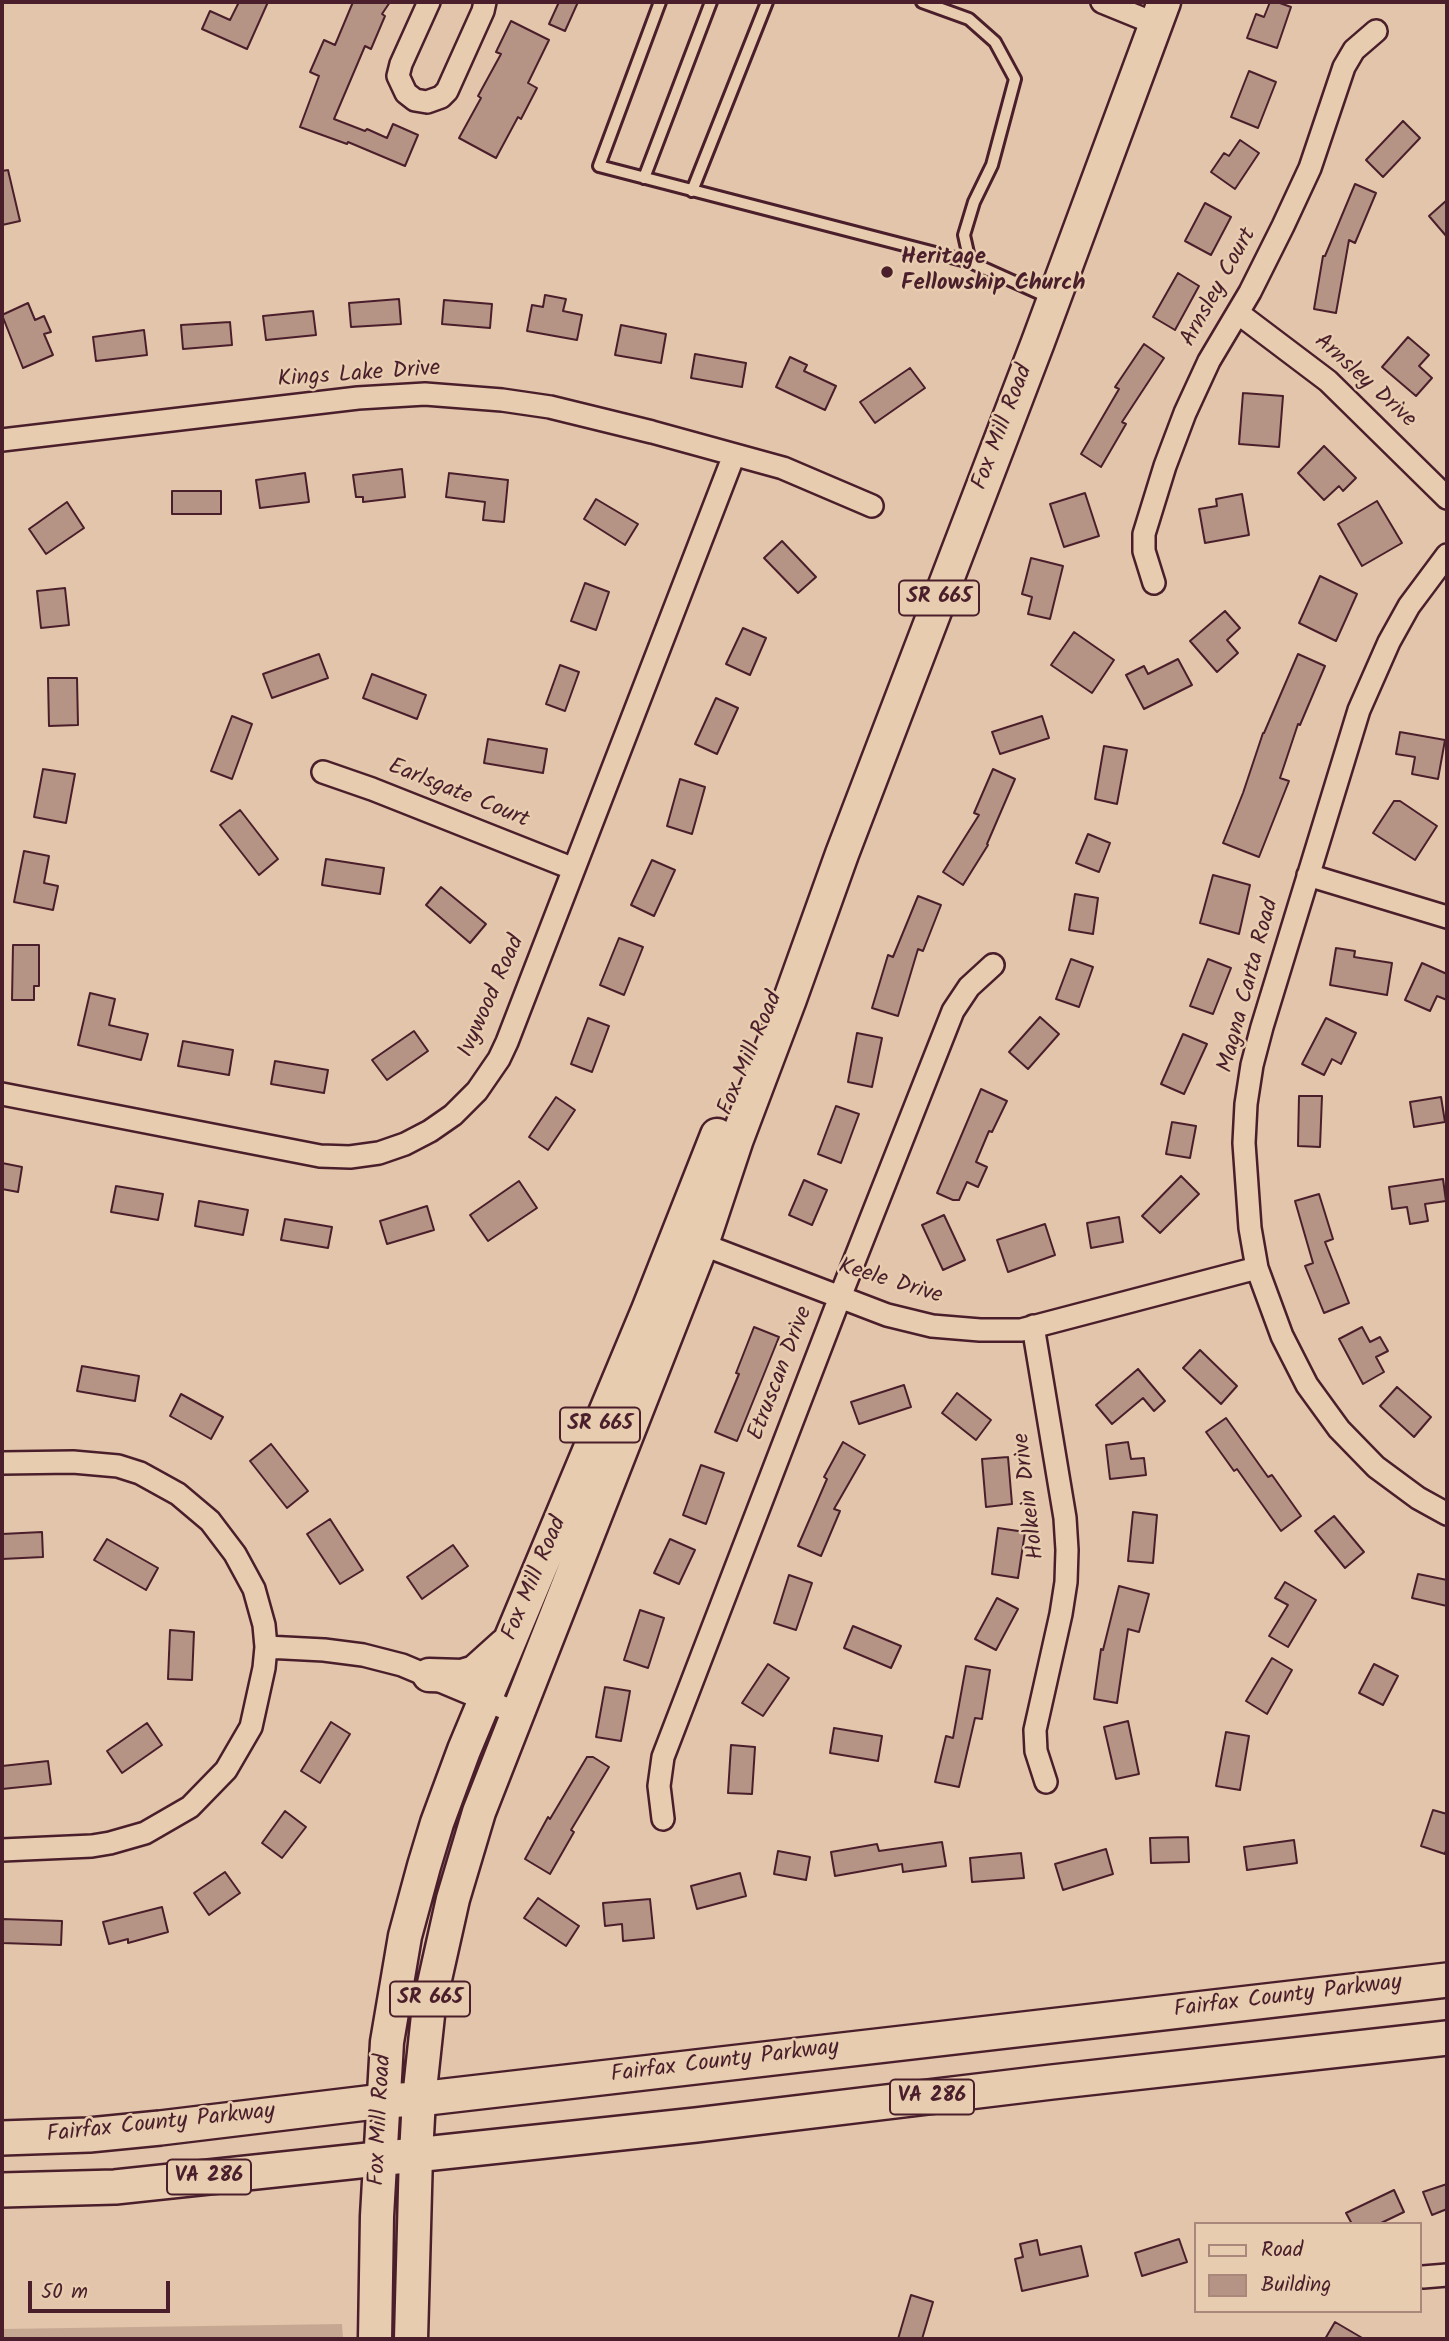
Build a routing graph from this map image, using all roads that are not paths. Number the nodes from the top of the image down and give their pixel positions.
1 (429, 2) edge
2 (485, 2) edge
3 (660, 2) edge
4 (711, 2) edge
5 (766, 2) edge
6 (922, 2) edge
7 (1102, 2) edge
8 (1161, 8) edge
9 (1376, 31) dead end
10 (644, 178) junction
11 (692, 191) junction
12 (970, 262) junction
13 (1052, 299) junction
14 (1238, 313) junction
15 (2, 440) edge
16 (734, 455) junction
17 (1447, 498) edge
18 (872, 506) dead end
19 (1447, 555) edge
20 (1154, 583) dead end
21 (323, 772) dead end
22 (574, 869) junction
23 (1308, 875) junction
24 (1447, 917) edge
25 (993, 965) dead end
26 (2, 1094) edge
27 (690, 1239) junction
28 (1257, 1268) junction
29 (840, 1297) junction
30 (1033, 1326) junction
31 (2, 1463) edge
32 (1447, 1514) edge
33 (511, 1639) junction
34 (266, 1647) junction
35 (429, 1675) junction
36 (485, 1700) junction
37 (519, 1714) junction
38 (1046, 1782) dead end
39 (663, 1819) dead end
40 (2, 1850) edge
41 (1447, 1980) edge
42 (1447, 2038) edge
43 (419, 2099) junction
44 (383, 2101) junction
45 (2, 2138) edge
46 (416, 2154) junction
47 (379, 2158) junction
48 (2, 2190) edge
49 (1447, 2275) edge
50 (1423, 2277) dead end
51 (375, 2339) edge
52 (411, 2339) edge

1 - 2 street
3 - 10 lane
4 - 10 lane
5 - 11 lane
6 - 12 lane
7 - 8 street
8 - 13 main road, Fox Mill Road / SR 665
9 - 14 street, Arnsley Court
10 - 11 lane
11 - 12 lane
12 - 13 lane
13 - 27 main road, Fox Mill Road / SR 665
14 - 17 street, Arnsley Drive
14 - 20 street, Arnsley Court
15 - 16 street, Kings Lake Drive
16 - 18 street, Kings Lake Drive
16 - 22 street, Ivywood Road
19 - 23 street, Magna Carta Road
21 - 22 street, Earlsgate Court
22 - 26 street, Ivywood Road
23 - 24 street
23 - 28 street, Magna Carta Road
25 - 29 street, Etruscan Drive
27 - 29 street, Keele Drive
27 - 33 main road, Fox Mill Road / SR 665
27 - 37 main road, Fox Mill Road / SR 665
28 - 30 street, Keele Drive
28 - 32 street, Magna Carta Road
29 - 30 street, Keele Drive
29 - 39 street, Etruscan Drive
30 - 38 street, Holkein Drive
31 - 34 street
33 - 35 main road
33 - 36 main road, Fox Mill Road / SR 665
34 - 35 street
34 - 40 street
35 - 36 street
36 - 37 street
36 - 44 main road, Fox Mill Road / SR 665
37 - 43 main road, Fox Mill Road / SR 665
41 - 43 highway, Fairfax County Parkway / VA 286
42 - 46 highway, VA 286
43 - 44 highway, Fairfax County Parkway / VA 286
43 - 46 main road, Fox Mill Road / SR 665
44 - 45 highway, Fairfax County Parkway / VA 286
44 - 47 main road, Fox Mill Road / SR 665
46 - 47 highway, VA 286
46 - 52 main road, Fox Mill Road / SR 665
47 - 48 highway, VA 286
47 - 51 main road, Fox Mill Road / SR 665
49 - 50 street

